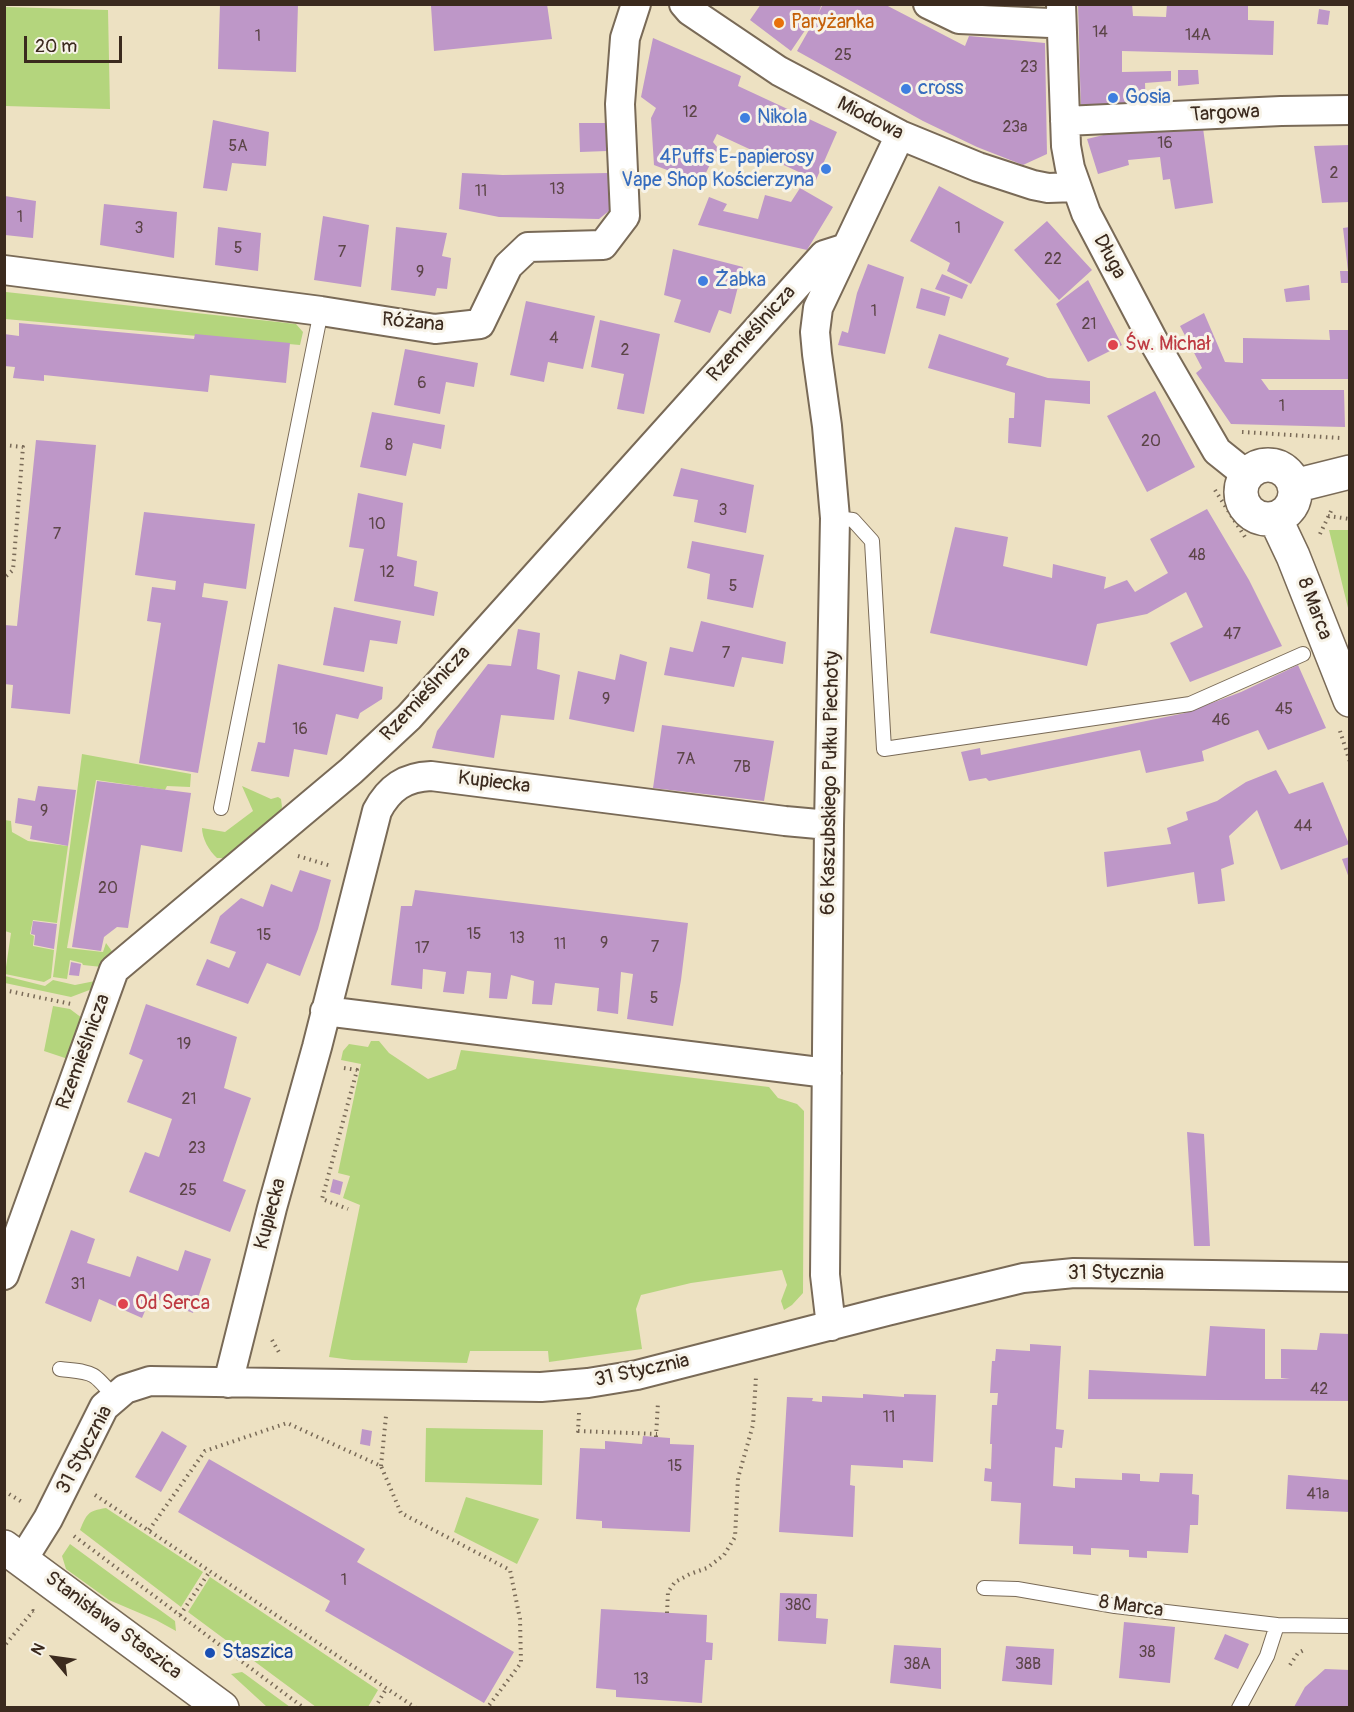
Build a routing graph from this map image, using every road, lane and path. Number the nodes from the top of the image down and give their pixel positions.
1 (636, 4) edge
2 (684, 4) edge
3 (928, 4) edge
4 (1056, 14) edge
5 (1350, 110) edge
6 (1065, 121) junction
7 (900, 135) junction
8 (1076, 187) junction
9 (846, 248) junction
10 (4, 270) edge
11 (321, 311) junction
12 (1240, 432) dead end
13 (1350, 438) edge
14 (4, 445) edge
15 (1350, 472) edge
16 (1247, 475) junction
17 (1294, 486) junction
18 (1213, 488) dead end
19 (1328, 516) dead end
20 (835, 518) junction
21 (1275, 518) junction
22 (1350, 519) edge
23 (1251, 547) dead end
24 (4, 578) edge
25 (1303, 654) dead end
26 (1343, 711) edge
27 (1350, 762) edge
28 (221, 808) dead end
29 (829, 825) junction
30 (262, 845) junction
31 (336, 867) dead end
32 (4, 990) edge
33 (99, 1010) junction
34 (325, 1011) junction
35 (336, 1067) dead end
36 (827, 1073) junction
37 (348, 1209) dead end
38 (4, 1275) edge
39 (1350, 1277) edge
40 (831, 1326) junction
41 (267, 1332) dead end
42 (285, 1362) dead end
43 (60, 1368) dead end
44 (756, 1374) dead end
45 (228, 1383) junction
46 (114, 1397) junction
47 (658, 1400) dead end
48 (387, 1414) dead end
49 (578, 1431) dead end
50 (381, 1466) junction
51 (4, 1491) edge
52 (94, 1495) dead end
53 (48, 1519) junction
54 (149, 1530) junction
55 (14, 1553) edge
56 (210, 1571) junction
57 (984, 1588) dead end
58 (667, 1613) dead end
59 (180, 1615) junction
60 (42, 1618) dead end
61 (1277, 1625) junction
62 (1350, 1626) edge
63 (6, 1644) dead end
64 (1308, 1648) dead end
65 (1286, 1671) dead end
66 (386, 1689) junction
67 (222, 1707) edge
68 (304, 1707) edge
69 (375, 1707) edge
70 (416, 1707) edge
71 (487, 1707) edge
72 (1239, 1707) edge

1 - 11 street, Różana
2 - 7 street, Miodowa
3 - 4 street
4 - 6 street, Długa
5 - 6 street, Targowa
6 - 8 street, Długa
7 - 8 street, Miodowa
7 - 9 street
8 - 16 street, Długa
9 - 20 street, 66 Kaszubskiego Pułku Piechoty
9 - 30 street, Rzemieślnicza
10 - 11 street, Różana
11 - 28 lane
12 - 13 path
14 - 24 path
15 - 17 street
16 - 17 street
16 - 21 street
17 - 21 street
18 - 23 path
19 - 22 path
20 - 25 lane
20 - 29 street, 66 Kaszubskiego Pułku Piechoty
21 - 26 street, 8 Marca
26 - 27 path
29 - 34 street, Kupiecka
29 - 36 street, 66 Kaszubskiego Pułku Piechoty
30 - 31 path
30 - 33 street, Rzemieślnicza
32 - 33 path
33 - 38 street, Rzemieślnicza
34 - 36 street
34 - 45 street, Kupiecka
35 - 37 path
36 - 40 street, 66 Kaszubskiego Pułku Piechoty
39 - 40 street, 31 Stycznia
40 - 45 street, 31 Stycznia
41 - 42 path
43 - 46 lane
44 - 58 path
45 - 46 street, 31 Stycznia
46 - 53 street, 31 Stycznia
47 - 49 path
48 - 50 path
50 - 54 path
50 - 71 path
51 - 53 path
52 - 54 path
53 - 55 street, 31 Stycznia
53 - 59 path
54 - 56 path
55 - 67 street, Stanisława Staszica
56 - 59 path
56 - 66 path
57 - 61 lane, 8 Marca
59 - 68 path
60 - 63 path
61 - 62 lane, 8 Marca
61 - 72 lane
64 - 65 path
66 - 69 path
66 - 70 path

